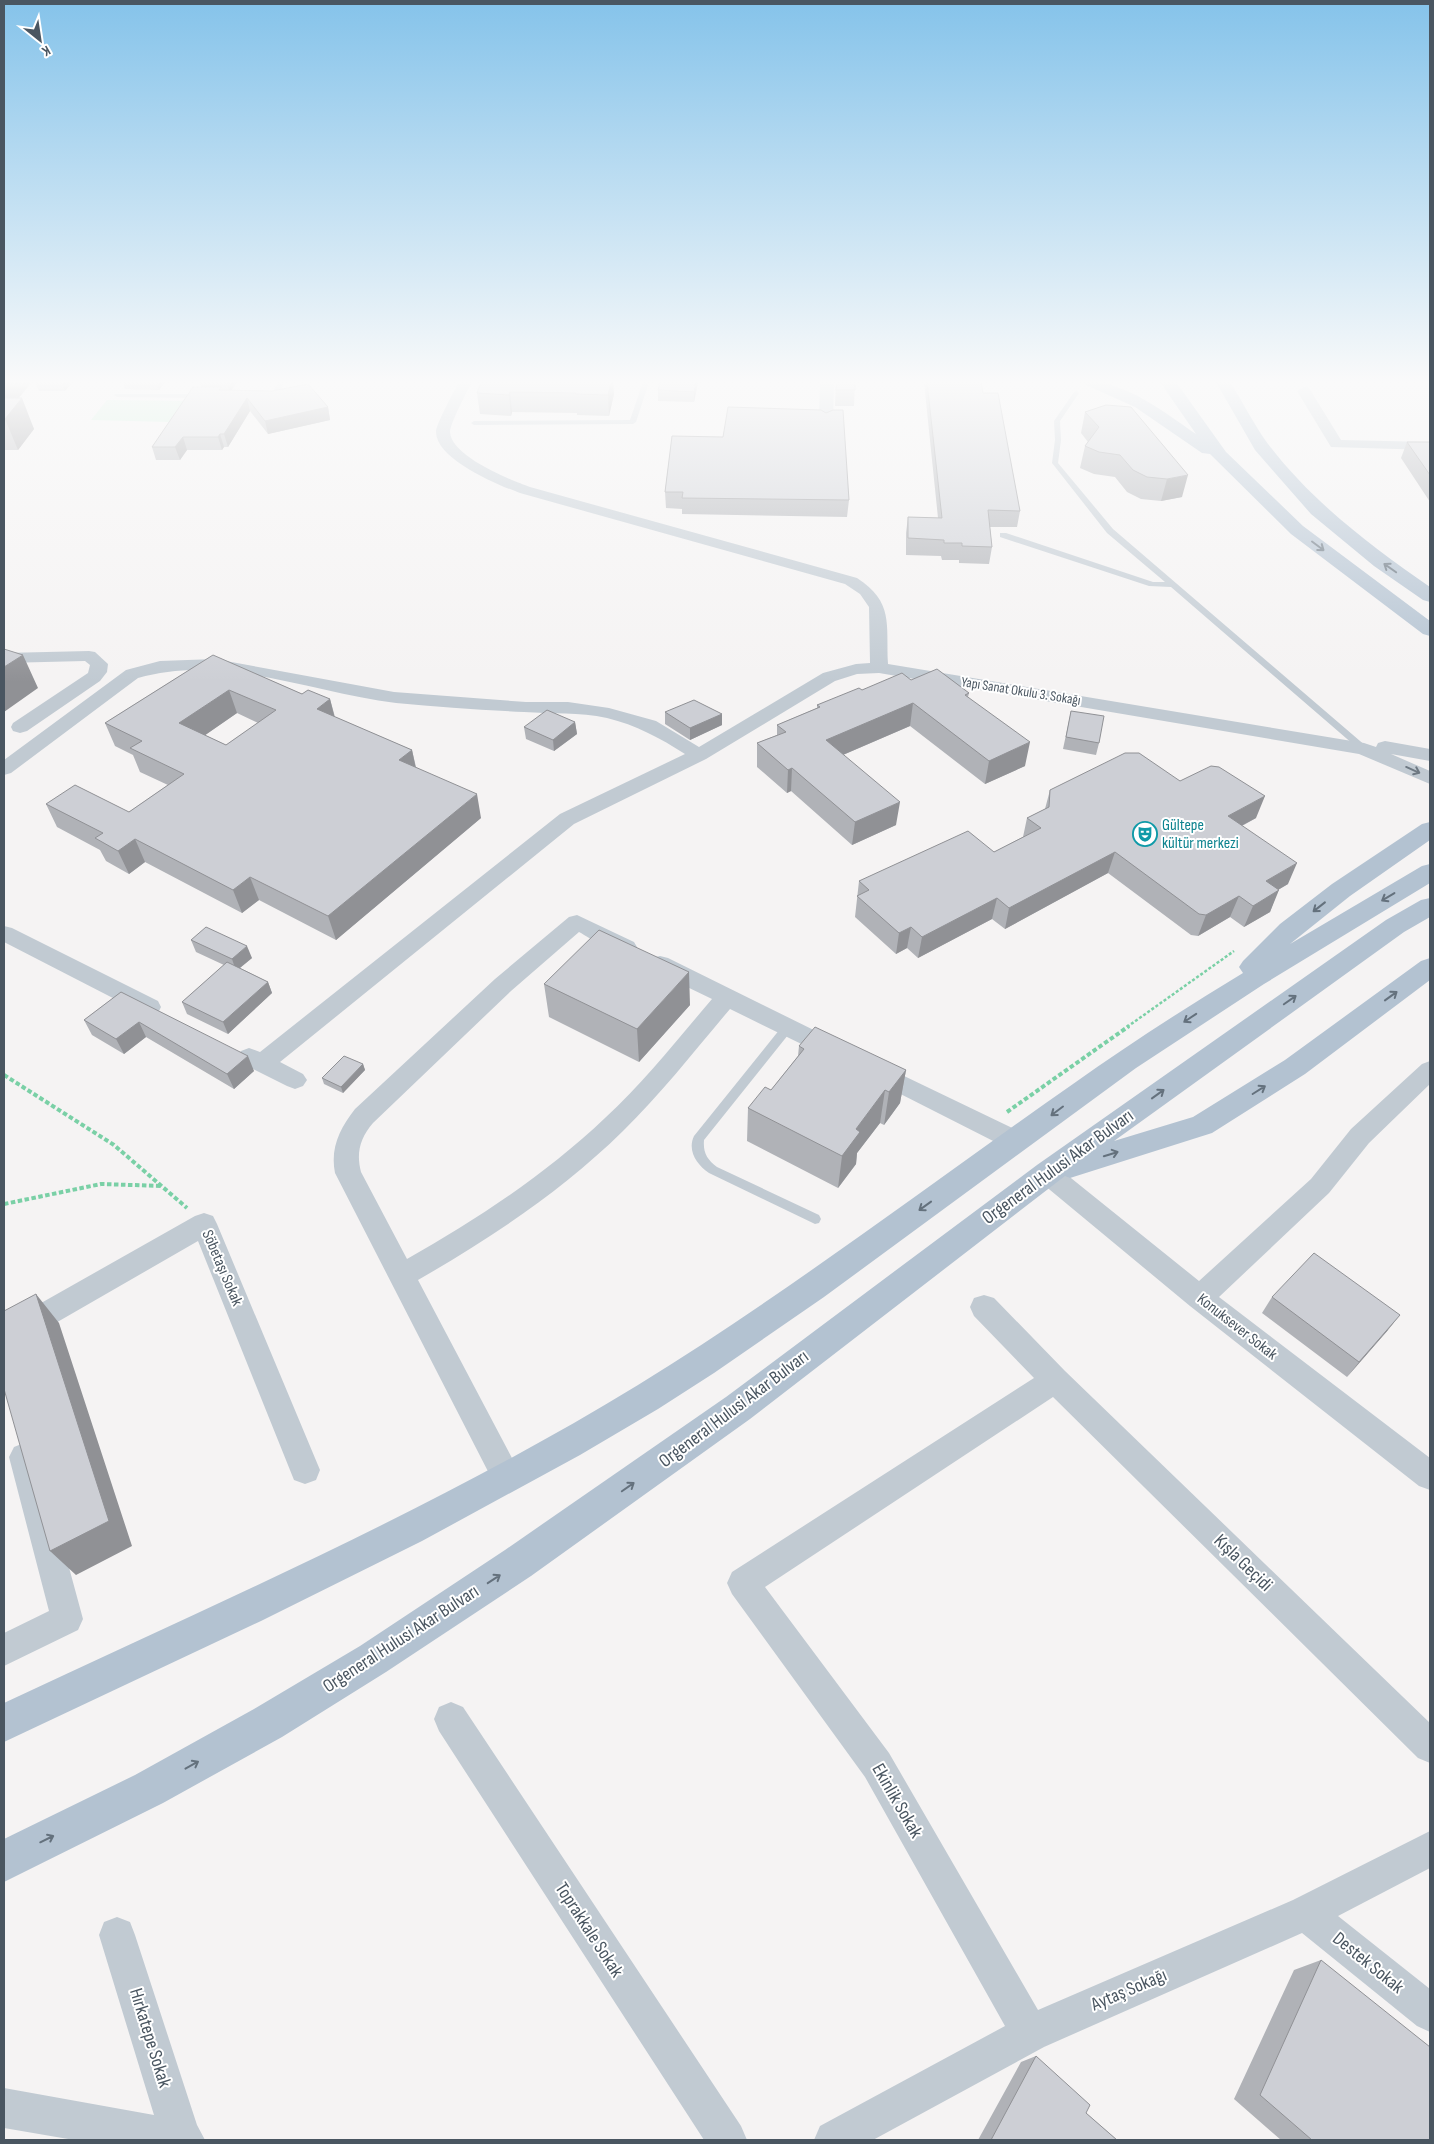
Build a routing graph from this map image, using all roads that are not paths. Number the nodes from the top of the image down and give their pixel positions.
1 (504, 482) edge
2 (1070, 482) edge
3 (1247, 482) edge
4 (1293, 482) edge
5 (1312, 482) edge
6 (1322, 492) dead end
7 (1344, 510) dead end
8 (1365, 528) dead end
9 (1003, 535) dead end
10 (1173, 585) junction
11 (1430, 596) edge
12 (1430, 630) edge
13 (4, 658) edge
14 (879, 668) junction
15 (20, 727) dead end
16 (1364, 749) junction
17 (1430, 755) edge
18 (699, 756) junction
19 (4, 769) edge
20 (1430, 778) edge
21 (1430, 829) edge
22 (1430, 872) edge
23 (1430, 906) edge
24 (4, 933) edge
25 (1430, 967) edge
26 (727, 997) junction
27 (1222, 997) junction
28 (173, 1018) edge
29 (788, 1027) junction
30 (226, 1045) edge
31 (262, 1063) junction
32 (1430, 1070) edge
33 (294, 1080) dead end
34 (1016, 1141) junction
35 (1047, 1174) junction
36 (816, 1219) dead end
37 (402, 1275) junction
38 (1200, 1298) junction
39 (984, 1307) dead end
40 (4, 1338) edge
41 (1055, 1380) junction
42 (16, 1430) edge
43 (304, 1470) dead end
44 (1430, 1476) edge
45 (506, 1477) junction
46 (4, 1650) edge
47 (451, 1719) dead end
48 (4, 1722) edge
49 (1430, 1746) edge
50 (1430, 1850) edge
51 (4, 1861) edge
52 (1306, 1913) junction
53 (117, 1935) dead end
54 (1430, 2013) edge
55 (1030, 2033) junction
56 (4, 2108) edge
57 (183, 2140) edge
58 (727, 2140) edge
59 (834, 2140) edge

1 - 14 street
2 - 10 lane
3 -> 12 main road
11 -> 4 main road
5 - 6 main road
7 - 8 main road
9 - 10 lane
10 - 16 lane
13 - 15 street
14 - 16 street, Yapı Sanat Okulu 3. Sokağı
14 - 18 street, Yapı Sanat Okulu 3. Sokağı
16 - 17 street, Yapı Sanat Okulu 3. Sokağı
16 -> 20 street, Yapı Sanat Okulu 3. Sokağı
18 - 19 street
18 - 31 street, Yapı Sanat Okulu 3. Sokağı
21 -> 27 main road
22 -> 27 main road
35 -> 23 main road, Orgeneral Hulusi Akar Bulvarı
24 - 28 street
35 -> 25 main road
26 - 29 street
26 - 37 street
26 - 37 street
27 -> 34 main road
29 - 34 street
29 - 36 lane
30 - 31 street
31 - 33 street
32 - 38 street
34 -> 45 main road
35 - 38 street, Konuksever Sokak
51 -> 35 main road, Orgeneral Hulusi Akar Bulvarı
37 - 45 street
38 - 44 street, Konuksever Sokak
39 - 41 street, Kışla Geçidi
40 - 43 street, Söbetaşı Sokak
41 - 49 street, Kışla Geçidi
41 - 55 street, Ekinlik Sokak
42 - 46 street
45 - 48 main road
47 - 58 street, Toprakkale Sokak
50 - 52 street, Aytaş Sokağı
52 - 54 street, Destek Sokak
52 - 55 street, Aytaş Sokağı
53 - 57 street, Hırkatepe Sokak
55 - 59 street, Aytaş Sokağı
56 - 57 street

